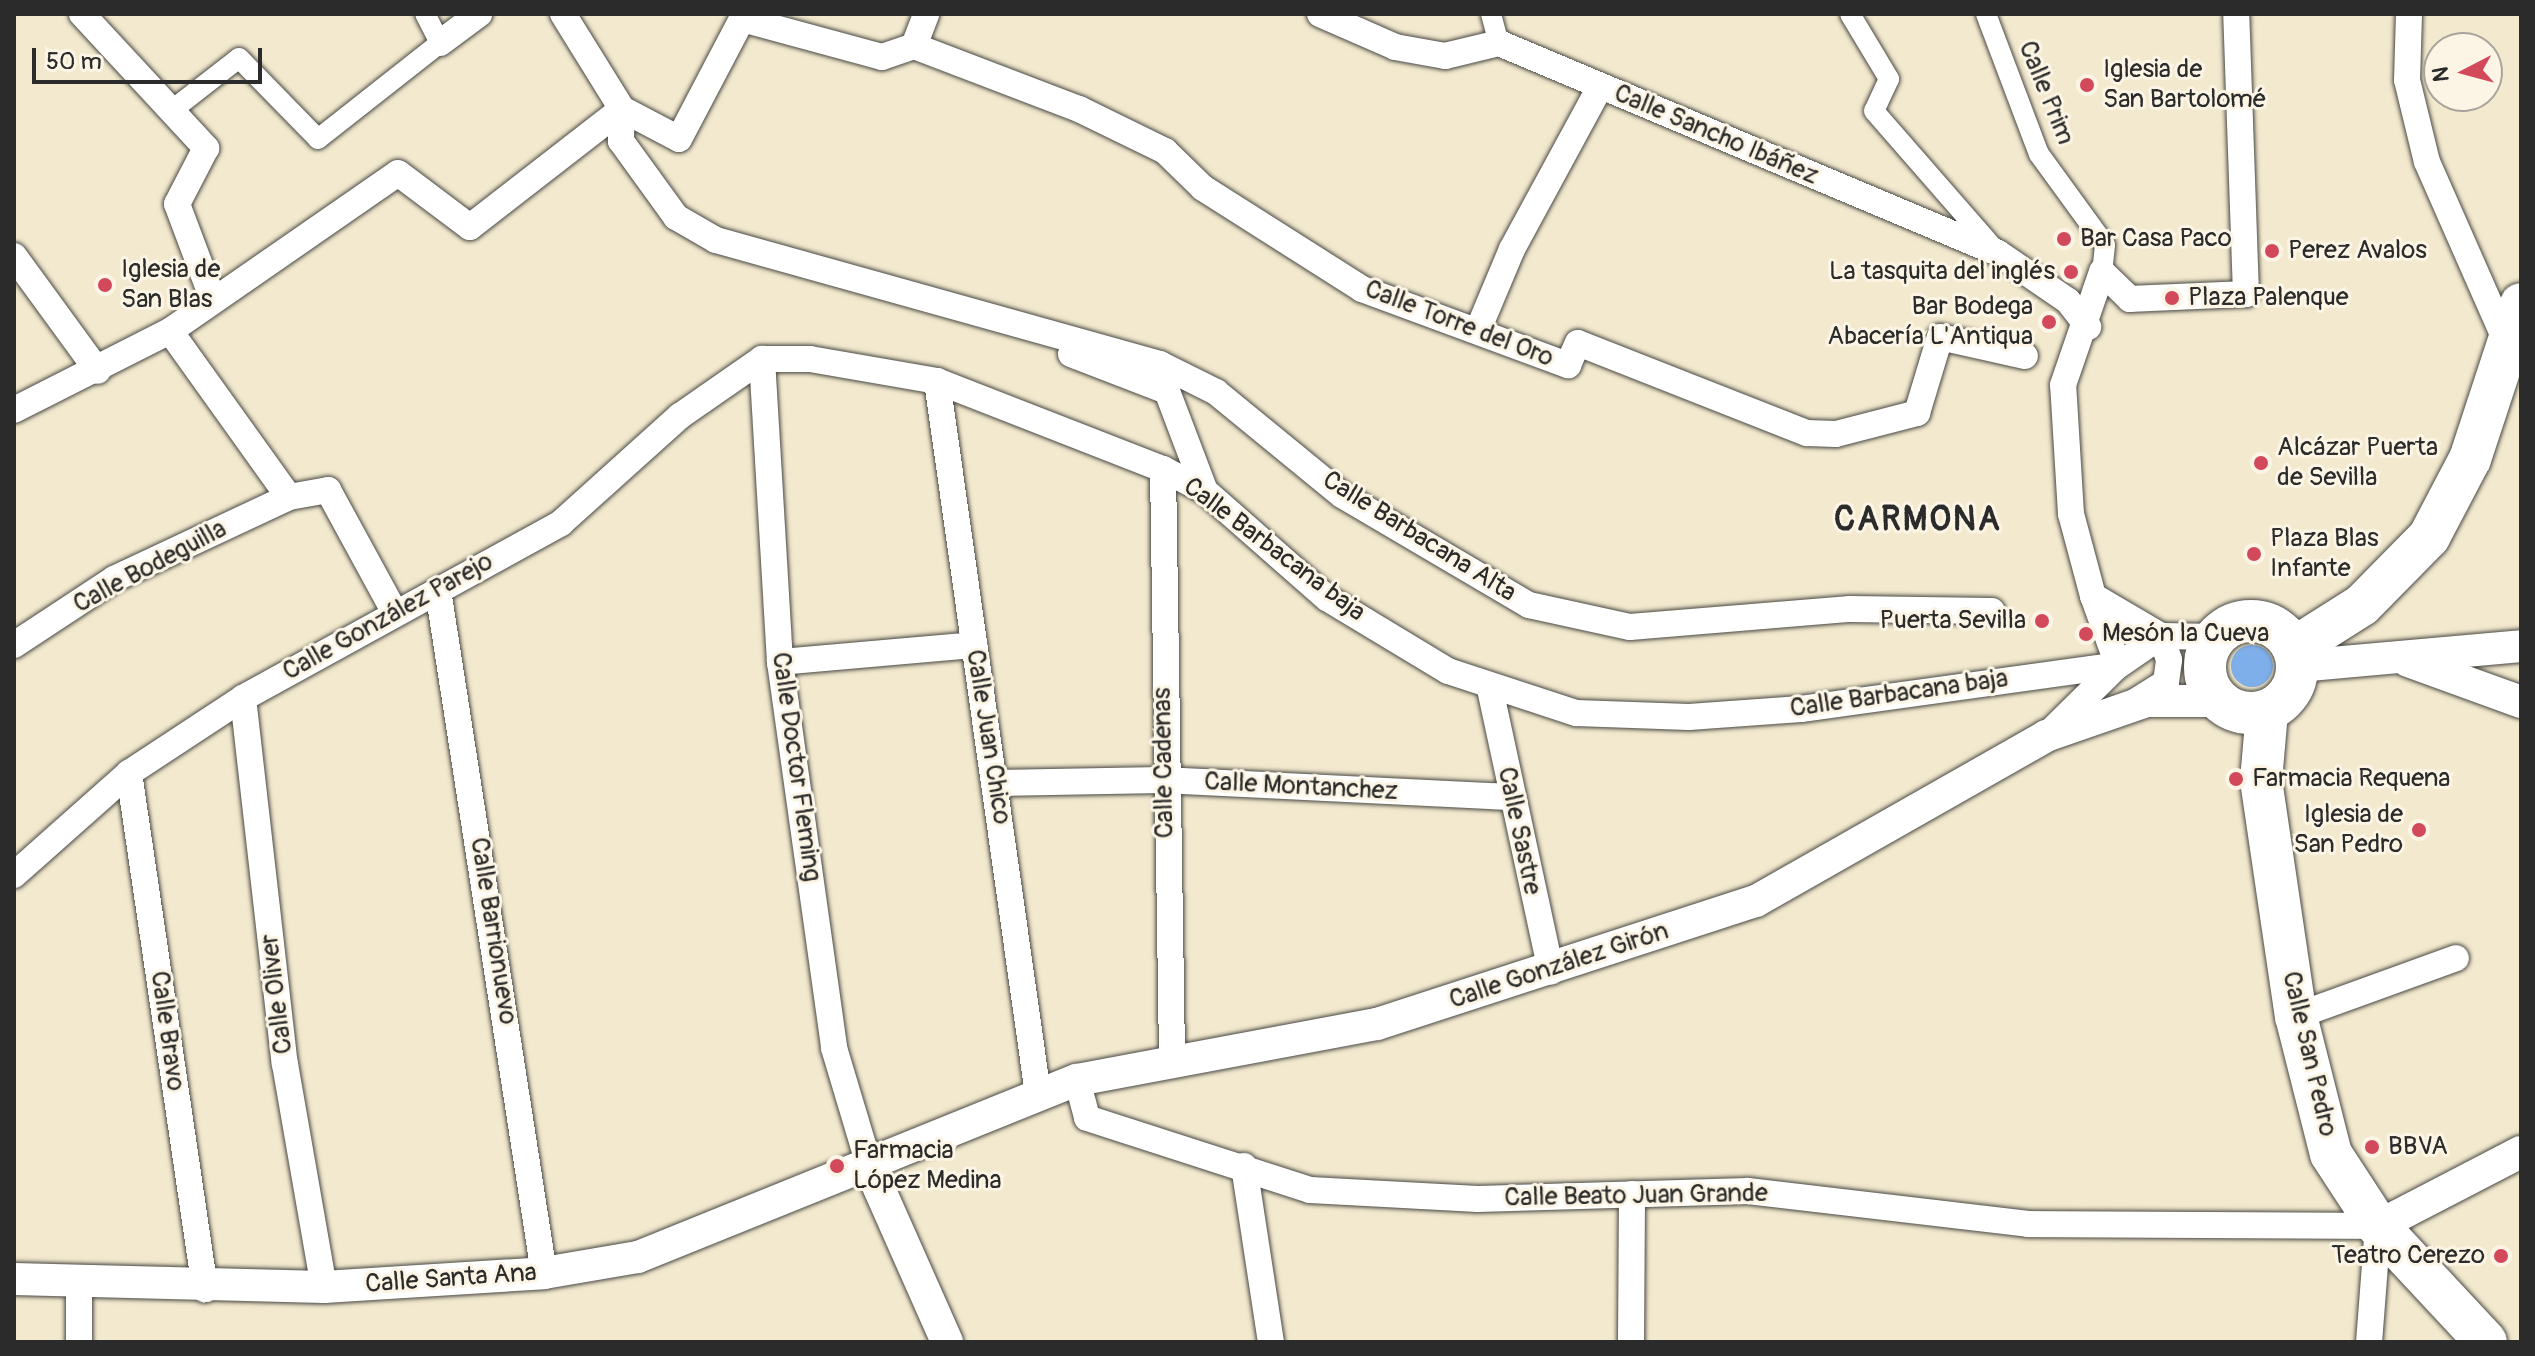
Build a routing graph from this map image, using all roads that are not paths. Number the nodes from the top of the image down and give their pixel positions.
1 (82, 14) edge
2 (425, 14) edge
3 (479, 14) edge
4 (563, 14) edge
5 (926, 14) edge
6 (1320, 14) edge
7 (1491, 14) edge
8 (1850, 14) edge
9 (1986, 14) edge
10 (2236, 14) edge
11 (2409, 14) edge
12 (440, 43) junction
13 (1499, 43) junction
14 (914, 46) junction
15 (1600, 87) junction
16 (622, 109) junction
17 (171, 111) junction
18 (1998, 253) junction
19 (14, 256) edge
20 (2102, 272) junction
21 (888, 288) junction
22 (213, 300) junction
23 (2514, 322) edge
24 (2088, 327) junction
25 (1478, 330) junction
26 (170, 331) junction
27 (2025, 356) dead end
28 (762, 359) junction
29 (98, 371) junction
30 (937, 381) junction
31 (14, 410) edge
32 (1163, 469) junction
33 (1205, 491) junction
34 (289, 497) junction
35 (438, 590) junction
36 (2093, 596) junction
37 (1992, 611) dead end
38 (395, 613) junction
39 (2161, 636) junction
40 (2216, 637) junction
41 (14, 645) edge
42 (974, 645) junction
43 (2521, 646) edge
44 (2296, 657) junction
45 (2402, 659) junction
46 (780, 662) junction
47 (2118, 665) junction
48 (1490, 689) junction
49 (243, 698) junction
50 (2219, 701) junction
51 (2521, 702) edge
52 (2117, 712) junction
53 (2267, 712) junction
54 (2046, 736) junction
55 (129, 773) junction
56 (1162, 780) junction
57 (996, 783) junction
58 (1510, 797) junction
59 (14, 875) edge
60 (2456, 958) dead end
61 (1551, 972) junction
62 (2296, 1016) junction
63 (1172, 1058) junction
64 (1077, 1080) junction
65 (1038, 1094) junction
66 (2521, 1152) edge
67 (1244, 1166) junction
68 (870, 1168) junction
69 (1632, 1194) junction
70 (2378, 1226) junction
71 (544, 1273) junction
72 (14, 1279) edge
73 (79, 1282) junction
74 (324, 1287) junction
75 (205, 1289) junction
76 (79, 1342) edge
77 (947, 1342) edge
78 (1271, 1342) edge
79 (1631, 1342) edge
80 (2369, 1342) edge
81 (2486, 1342) edge

1 - 17 street
2 - 12 street
3 - 12 street
4 - 16 street, Calle Barbacana Alta
5 - 14 street
6 - 13 street
7 - 13 street
8 - 18 street
9 - 20 street, Calle Prim
10 - 20 street
11 - 23 street
12 - 17 street
13 - 15 street, Calle Sancho Ibáñez
14 - 16 street
14 - 25 street, Calle Torre del Oro
15 - 18 street, Calle Sancho Ibáñez
15 - 25 street
16 - 21 street, Calle Barbacana Alta
16 - 22 street
17 - 22 street
18 - 24 street, Calle Sancho Ibáñez
19 - 29 street
20 - 24 street
21 - 33 street, Calle Barbacana Alta
21 - 37 street, Calle Barbacana Alta
22 - 26 street
23 - 44 main road
24 - 36 street
25 - 27 street, Calle Torre del Oro
26 - 29 street
26 - 34 street
28 - 30 street, Calle Barbacana baja
28 - 35 street, Calle González Parejo
28 - 46 street, Calle Doctor Fleming
29 - 31 street
30 - 32 street, Calle Barbacana baja
30 - 42 street, Calle Juan Chico
32 - 33 street, Calle Barbacana baja
32 - 56 street, Calle Cadenas
33 - 48 street, Calle Barbacana baja
34 - 38 street, Calle Bodeguilla
34 - 41 street, Calle Bodeguilla
35 - 38 street, Calle González Parejo
35 - 71 street, Calle Barrionuevo
36 - 39 street
36 - 47 street
38 - 49 street, Calle González Parejo
39 - 40 street
39 - 47 street
39 - 52 street
40 - 44 main road
40 - 50 main road
42 - 46 street
42 - 57 street, Calle Juan Chico
43 - 45 street
44 - 45 street
44 - 53 main road
45 - 51 street
46 - 68 street, Calle Doctor Fleming
47 - 48 street, Calle Barbacana baja
47 - 54 street
48 - 58 street, Calle Sastre
49 - 55 street, Calle González Parejo
49 - 74 street, Calle Oliver
50 - 52 street, Calle González Girón
50 - 53 main road
52 - 54 street, Calle González Girón
53 - 62 main road, Calle San Pedro
54 - 61 street, Calle González Girón
55 - 59 street, Calle González Parejo
55 - 75 street, Calle Bravo
56 - 57 street, Calle Montanchez
56 - 58 street, Calle Montanchez
56 - 63 street, Calle Cadenas
57 - 65 street, Calle Juan Chico
58 - 61 street, Calle Sastre
60 - 62 street
61 - 63 street, Calle González Girón
62 - 70 main road, Calle San Pedro
63 - 64 street, Calle González Girón
64 - 65 street, Calle González Girón
64 - 67 street, Calle Beato Juan Grande
65 - 68 street, Calle González Girón
66 - 70 street
67 - 69 street, Calle Beato Juan Grande
67 - 78 street
68 - 71 street, Calle Santa Ana
68 - 77 street
69 - 70 street, Calle Beato Juan Grande
69 - 79 street
70 - 80 street
70 - 81 main road, Calle San Pedro
71 - 74 street, Calle Santa Ana
72 - 73 street, Calle Santa Ana
73 - 75 street, Calle Santa Ana
73 - 76 street
74 - 75 street, Calle Santa Ana

